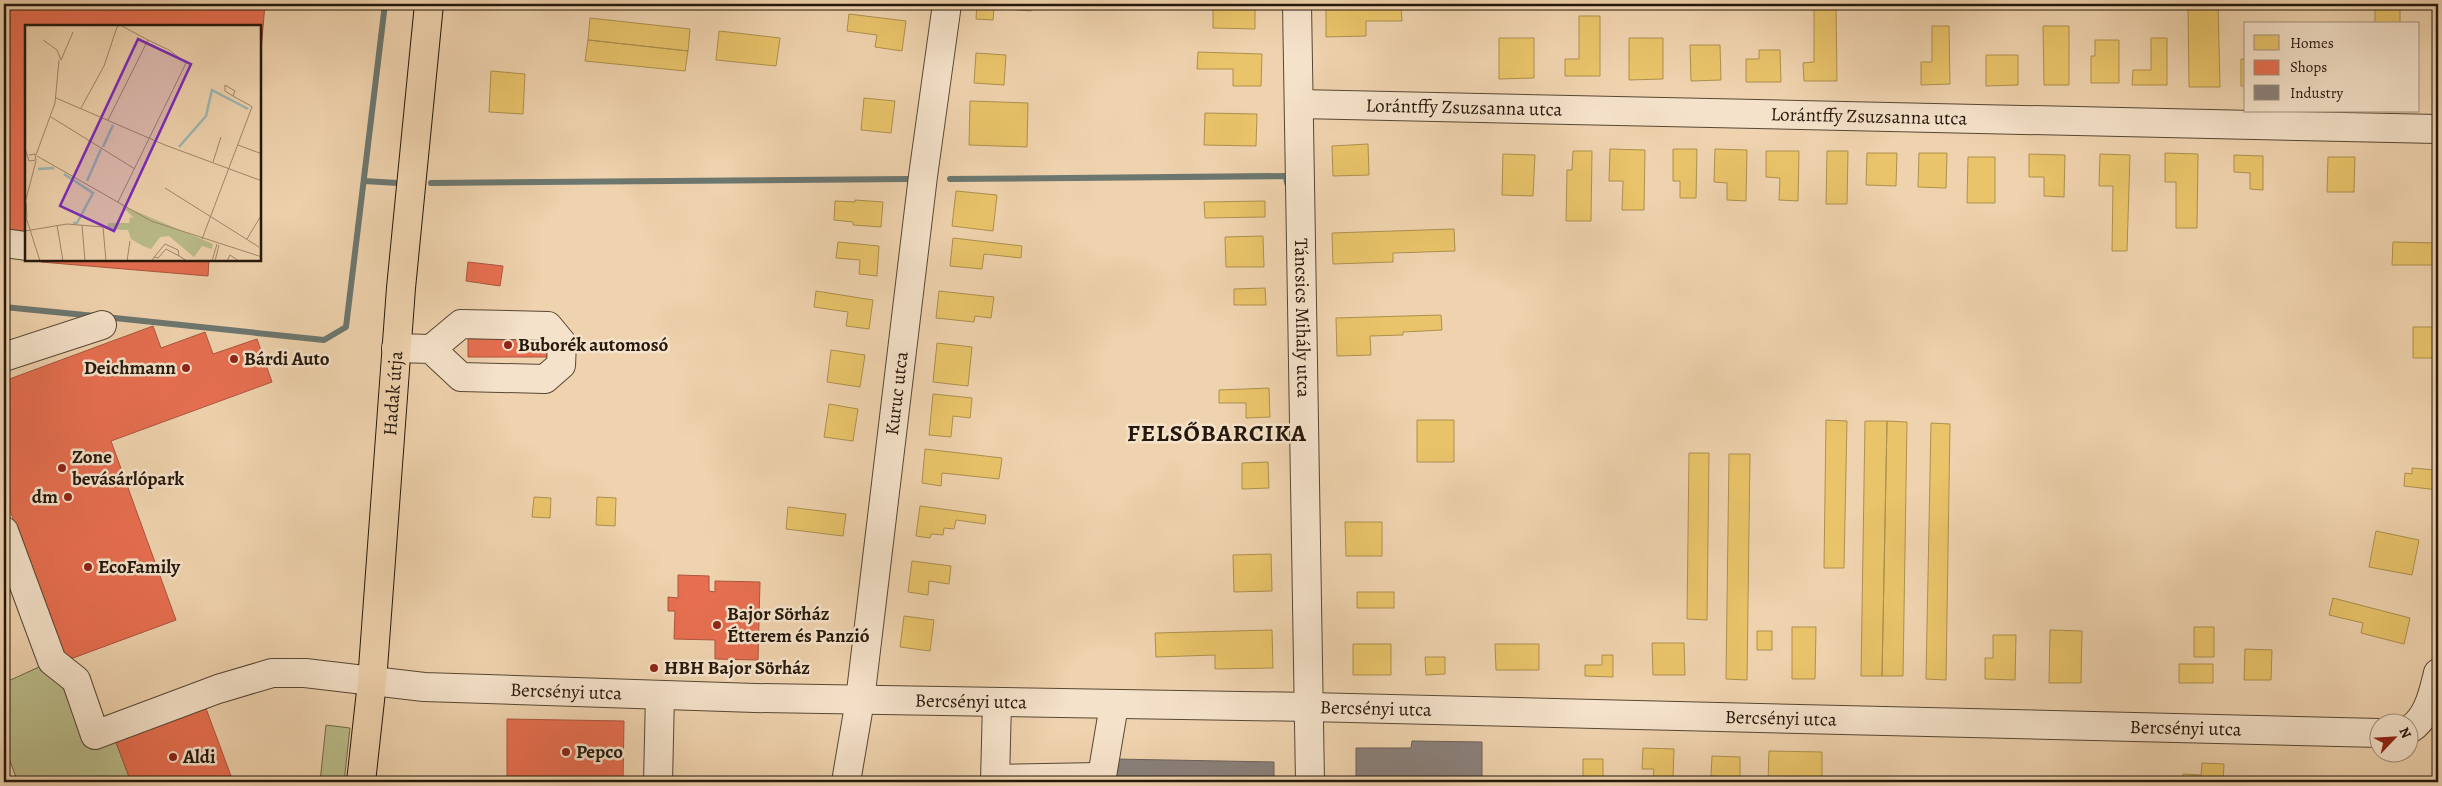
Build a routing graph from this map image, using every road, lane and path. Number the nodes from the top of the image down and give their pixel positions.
1 (429, 4) edge
2 (947, 4) edge
3 (1297, 4) edge
4 (1299, 104) junction
5 (2438, 129) edge
6 (4, 243) edge
7 (25, 246) edge
8 (102, 325) dead end
9 (396, 348) junction
10 (431, 349) dead end
11 (4, 357) edge
12 (4, 531) edge
13 (2438, 673) edge
14 (372, 682) junction
15 (660, 695) junction
16 (860, 700) junction
17 (997, 702) junction
18 (1114, 704) junction
19 (1308, 707) junction
20 (2420, 718) edge
21 (2370, 733) edge
22 (1100, 780) edge
23 (995, 781) edge
24 (361, 782) edge
25 (658, 782) edge
26 (846, 782) edge
27 (1310, 782) edge

1 - 9 main road, Hadak útja
2 - 16 street, Kuruc utca
3 - 4 street, Táncsics Mihály utca
4 - 5 street, Lorántffy Zsuzsanna utca
4 - 19 street, Táncsics Mihály utca
6 - 7 street
8 - 11 street
9 - 10 street
9 - 14 main road, Hadak útja
12 - 14 street, Bercsényi utca
13 - 20 street
14 - 15 street, Bercsényi utca
14 - 24 main road, Hadak útja
15 - 16 street, Bercsényi utca
15 - 25 street
16 - 17 street, Bercsényi utca
16 - 26 street, Kuruc utca
17 - 18 street, Bercsényi utca
17 - 23 street
18 - 19 street, Bercsényi utca
18 - 22 street
19 - 21 street, Bercsényi utca
19 - 27 street, Táncsics Mihály utca
22 - 23 street

